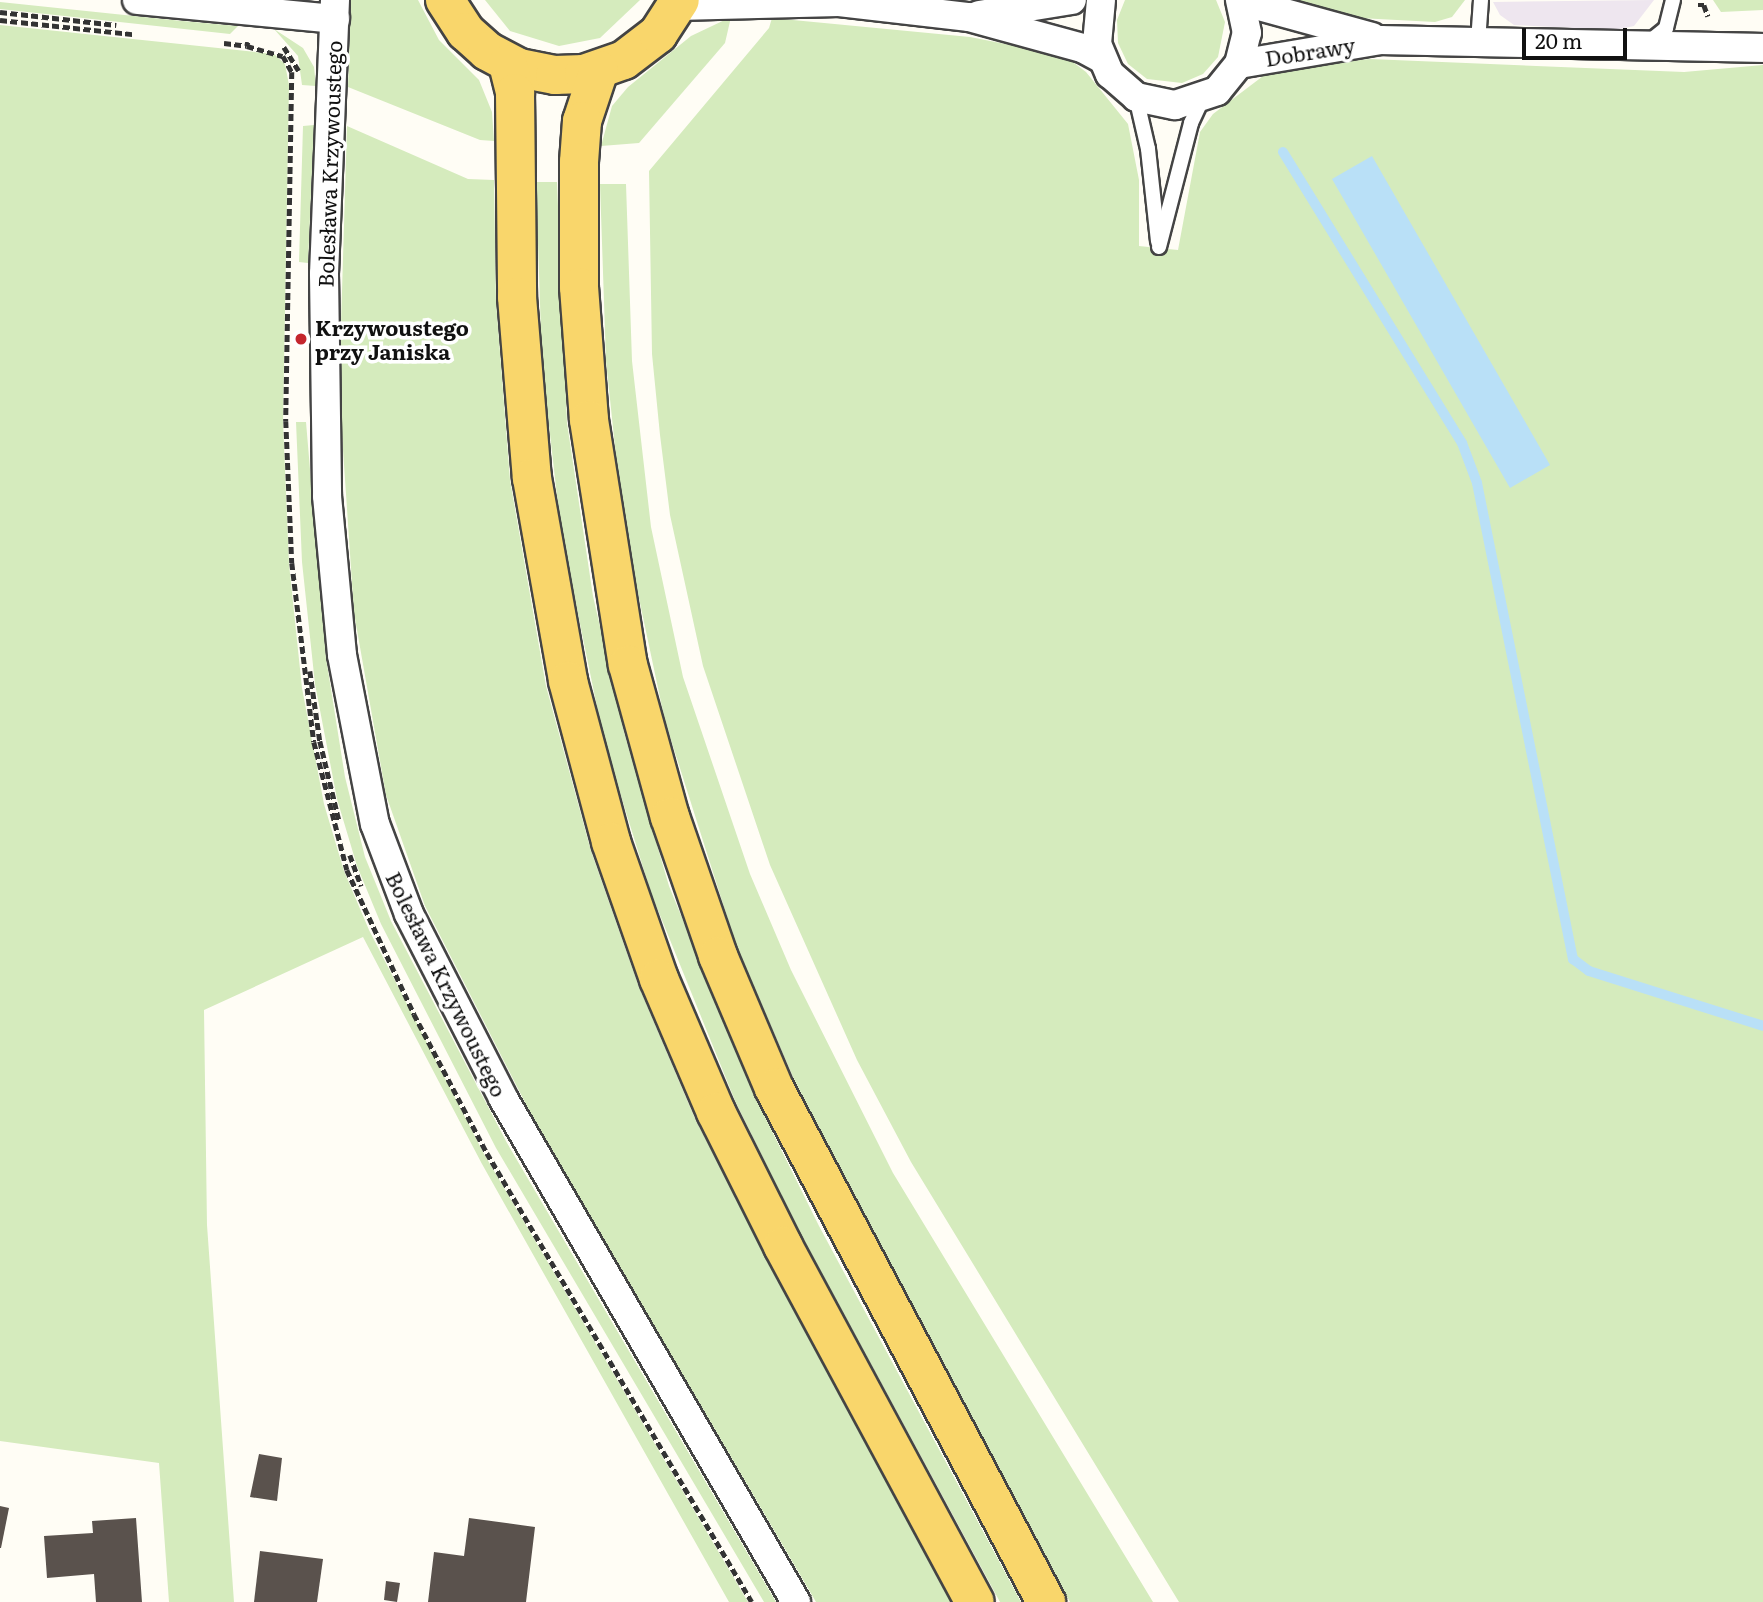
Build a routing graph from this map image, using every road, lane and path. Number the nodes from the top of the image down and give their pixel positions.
1 (137, 0) edge
2 (445, 0) edge
3 (1072, 0) edge
4 (1101, 0) edge
5 (1481, 0) edge
6 (1673, 0) edge
7 (837, 1) edge
8 (1241, 1) edge
9 (678, 3) edge
10 (335, 9) edge
11 (970, 17) junction
12 (0, 20) edge
13 (137, 34) dead end
14 (1381, 40) junction
15 (277, 42) dead end
16 (1478, 42) junction
17 (220, 43) dead end
18 (1641, 48) junction
19 (1763, 48) edge
20 (1101, 58) junction
21 (508, 64) junction
22 (1239, 64) junction
23 (599, 70) junction
24 (1136, 97) junction
25 (1202, 99) junction
26 (752, 1602) edge
27 (760, 1602) edge
28 (796, 1602) edge
29 (975, 1602) edge
30 (1046, 1602) edge

1 - 10 street
2 - 21 main road
3 - 11 street
4 - 20 street
5 - 16 lane
6 - 18 lane
7 - 9 street
7 - 11 street
8 - 14 street, Dobrawy
8 - 22 street, Dobrawy
9 - 23 main road
10 - 28 street, Bolesława Krzywoustego
11 - 20 street
12 - 13 path
14 - 16 street, Dobrawy
14 - 22 street, Dobrawy
15 - 27 path
16 - 18 street, Dobrawy
17 - 26 path
18 - 19 street, Dobrawy
20 - 24 street
21 - 23 main road
21 - 29 main road
22 - 25 street, Dobrawy
23 - 30 main road
24 - 25 street
24 - 25 lane

